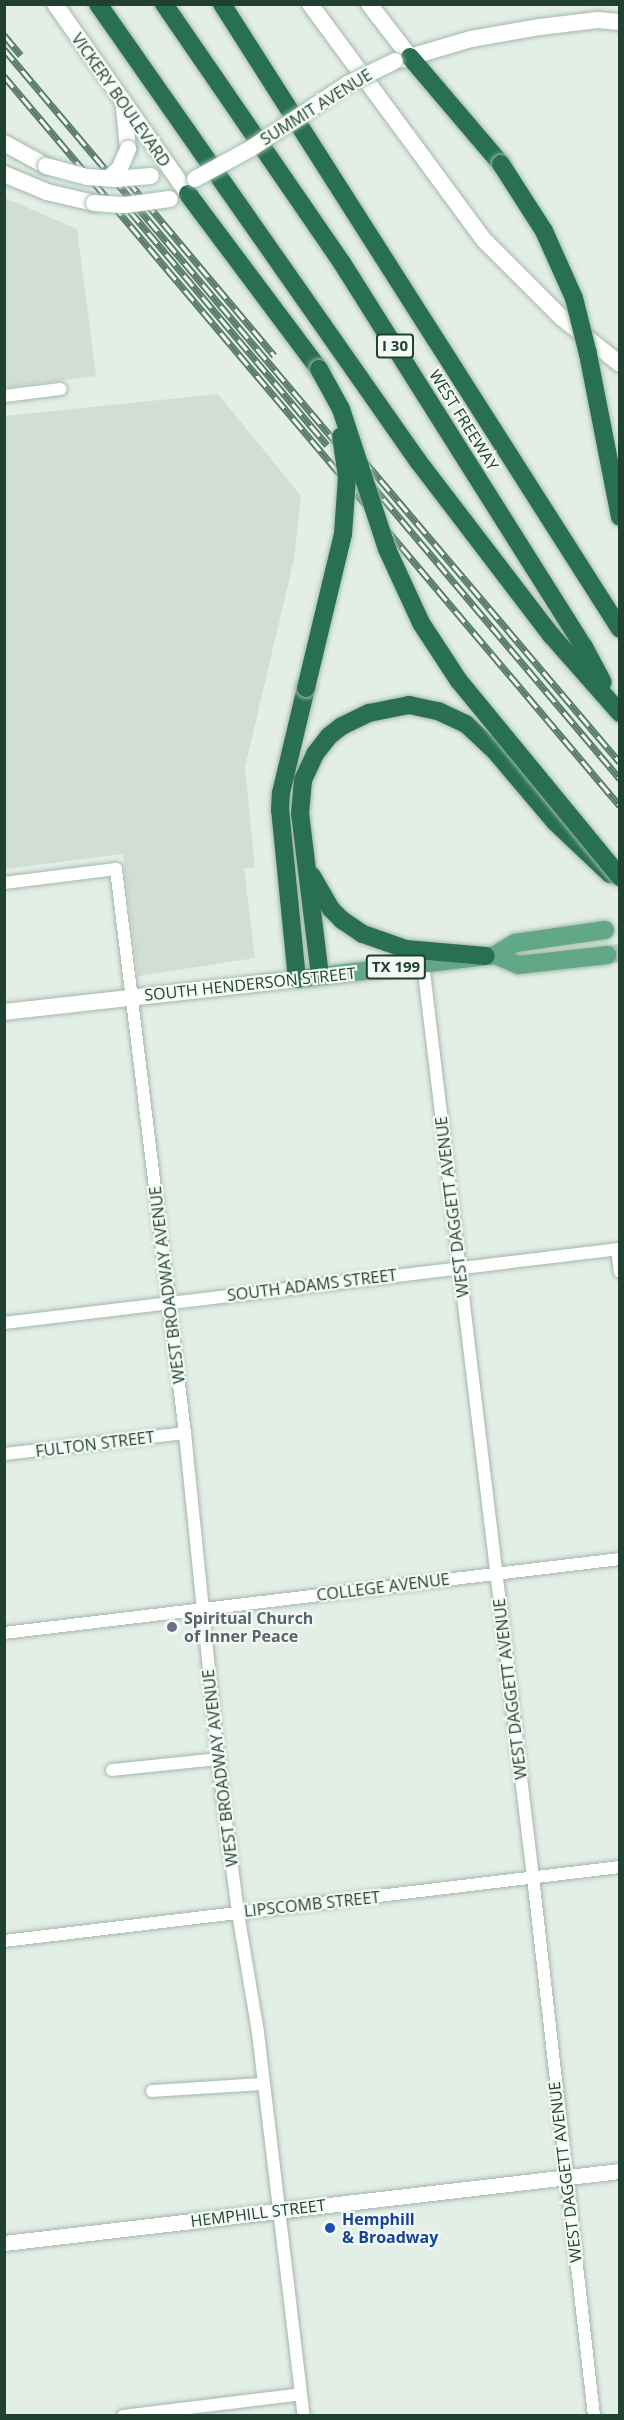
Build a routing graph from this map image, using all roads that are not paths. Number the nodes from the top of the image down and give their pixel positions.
1 (55, 4) edge
2 (98, 4) edge
3 (164, 4) edge
4 (222, 4) edge
5 (310, 4) edge
6 (369, 4) edge
7 (620, 22) edge
8 (403, 59) junction
9 (123, 100) junction
10 (4, 143) edge
11 (172, 172) junction
12 (4, 174) edge
13 (109, 178) junction
14 (192, 187) junction
15 (620, 364) edge
16 (319, 369) junction
17 (61, 389) dead end
18 (4, 396) edge
19 (620, 517) edge
20 (620, 629) edge
21 (617, 708) edge
22 (304, 855) junction
23 (620, 877) edge
24 (4, 883) edge
25 (620, 884) edge
26 (605, 930) dead end
27 (607, 955) tunnel mouth
28 (490, 956) junction
29 (423, 964) junction
30 (320, 976) junction
31 (297, 979) junction
32 (133, 997) junction
33 (4, 1012) edge
34 (618, 1249) edge
35 (459, 1267) junction
36 (620, 1272) edge
37 (170, 1303) junction
38 (4, 1323) edge
39 (185, 1433) junction
40 (4, 1455) edge
41 (620, 1559) edge
42 (496, 1573) junction
43 (202, 1609) junction
44 (4, 1633) edge
45 (218, 1759) junction
46 (112, 1770) dead end
47 (620, 1867) edge
48 (533, 1877) junction
49 (238, 1913) junction
50 (4, 1941) edge
51 (264, 2084) junction
52 (152, 2091) dead end
53 (620, 2170) edge
54 (565, 2177) junction
55 (279, 2211) junction
56 (4, 2243) edge
57 (301, 2394) junction
58 (123, 2415) edge
59 (304, 2415) edge
60 (594, 2415) edge

1 - 9 main road, VICKERY BOULEVARD
2 - 21 highway
3 - 21 highway, WEST FREEWAY / I 30
4 - 20 highway, WEST FREEWAY / I 30
5 - 15 main road
6 - 8 main road
7 - 8 main road, SUMMIT AVENUE
8 - 14 main road, SUMMIT AVENUE, bridge
8 - 19 highway, bridge
9 - 11 main road, VICKERY BOULEVARD
9 - 13 main road, bridge
10 - 13 main road, bridge
11 - 13 main road, bridge
11 - 14 main road
12 - 14 main road, SUMMIT AVENUE, bridge
14 - 16 highway
16 - 23 highway, bridge
16 - 31 highway, bridge
17 - 18 street
22 - 25 highway
22 - 28 highway
22 - 30 highway
24 - 32 street, WEST BROADWAY AVENUE
26 - 28 main road, SOUTH HENDERSON STREET / TX 199
27 - 28 main road, SOUTH HENDERSON STREET / TX 199
28 - 29 main road, SOUTH HENDERSON STREET / TX 199
29 - 30 main road, SOUTH HENDERSON STREET / TX 199
29 - 35 street, WEST DAGGETT AVENUE
30 - 31 main road, SOUTH HENDERSON STREET / TX 199
31 - 32 main road, SOUTH HENDERSON STREET
32 - 33 main road, SOUTH HENDERSON STREET
32 - 37 street, WEST BROADWAY AVENUE
34 - 35 street, SOUTH ADAMS STREET
34 - 36 street
35 - 37 street, SOUTH ADAMS STREET
35 - 42 street, WEST DAGGETT AVENUE
37 - 38 street, SOUTH ADAMS STREET
37 - 39 street, WEST BROADWAY AVENUE
39 - 40 street, FULTON STREET
39 - 43 street, WEST BROADWAY AVENUE
41 - 42 street, COLLEGE AVENUE
42 - 43 street, COLLEGE AVENUE
42 - 48 street, WEST DAGGETT AVENUE
43 - 44 street, COLLEGE AVENUE
43 - 45 street, WEST BROADWAY AVENUE
45 - 46 street
45 - 49 street, WEST BROADWAY AVENUE
47 - 48 street, LIPSCOMB STREET
48 - 49 street, LIPSCOMB STREET
48 - 54 street, WEST DAGGETT AVENUE
49 - 50 street, LIPSCOMB STREET
49 - 51 street, WEST BROADWAY AVENUE
51 - 52 street
51 - 55 street, WEST BROADWAY AVENUE
53 - 54 street, HEMPHILL STREET
54 - 55 street, HEMPHILL STREET
54 - 60 street, WEST DAGGETT AVENUE
55 - 56 street, HEMPHILL STREET
55 - 57 street, WEST BROADWAY AVENUE
57 - 58 street
57 - 59 street, WEST BROADWAY AVENUE

